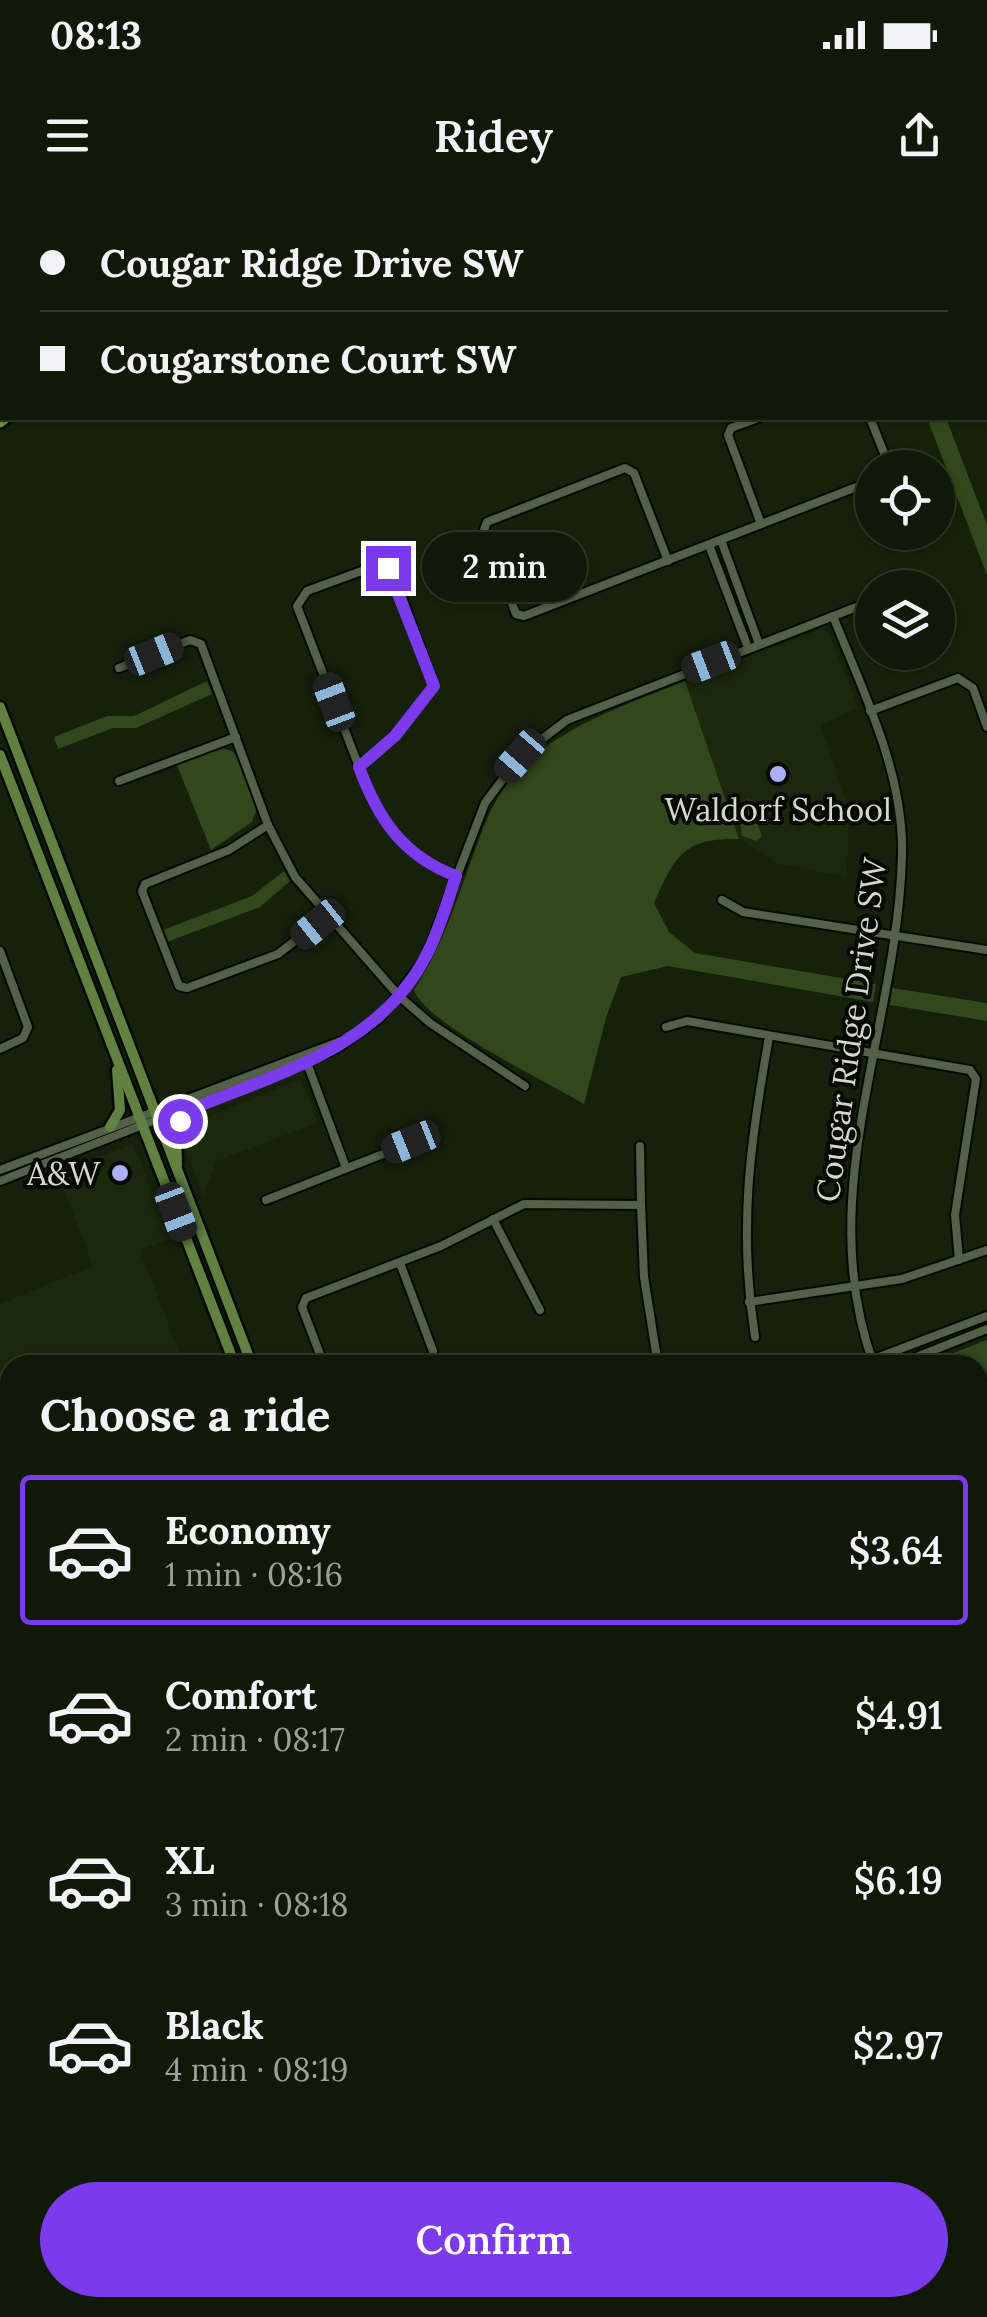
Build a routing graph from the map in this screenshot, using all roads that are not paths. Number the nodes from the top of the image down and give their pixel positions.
1 (753, 420) edge
2 (871, 420) edge
3 (883, 450) edge
4 (855, 488) edge
5 (761, 524) junction
6 (721, 540) junction
7 (709, 545) junction
8 (668, 561) junction
9 (855, 608) edge
10 (833, 616) junction
11 (759, 644) junction
12 (748, 648) junction
13 (119, 668) dead end
14 (0, 707) edge
15 (870, 711) junction
16 (987, 726) edge
17 (236, 737) junction
18 (0, 755) edge
19 (359, 767) junction
20 (119, 781) dead end
21 (268, 825) junction
22 (456, 876) junction
23 (722, 900) dead end
24 (327, 916) junction
25 (893, 938) junction
26 (987, 950) edge
27 (0, 951) edge
28 (400, 996) junction
29 (666, 1027) dead end
30 (769, 1037) junction
31 (0, 1048) edge
32 (113, 1049) junction
33 (872, 1054) junction
34 (305, 1059) junction
35 (249, 1080) junction
36 (524, 1086) dead end
37 (153, 1110) junction
38 (187, 1111) junction
39 (141, 1122) junction
40 (158, 1122) junction
41 (110, 1127) junction
42 (411, 1142) dead end
43 (640, 1146) dead end
44 (59, 1147) junction
45 (63, 1158) junction
46 (346, 1168) junction
47 (0, 1170) edge
48 (178, 1176) junction
49 (0, 1181) edge
50 (266, 1200) dead end
51 (641, 1205) junction
52 (493, 1219) junction
53 (987, 1250) edge
54 (959, 1260) junction
55 (400, 1263) junction
56 (854, 1288) junction
57 (750, 1302) junction
58 (540, 1310) dead end
59 (987, 1316) edge
60 (987, 1329) edge
61 (755, 1337) dead end
62 (433, 1351) dead end
63 (231, 1355) edge
64 (248, 1355) edge
65 (320, 1355) edge
66 (656, 1355) edge
67 (871, 1355) edge
68 (890, 1355) edge
69 (921, 1355) edge

1 - 5 street
2 - 3 street
4 - 5 street
5 - 6 street
6 - 7 street
6 - 11 street
7 - 8 street
7 - 12 street
8 - 8 street
9 - 10 street
10 - 11 street
10 - 15 street, Cougar Ridge Drive SW
11 - 12 street
12 - 22 street
13 - 17 street
14 - 37 main road
15 - 16 street
15 - 25 street, Cougar Ridge Drive SW
17 - 20 street
17 - 21 street
18 - 32 main road
19 - 19 street
19 - 22 street
21 - 24 street
21 - 24 street
22 - 28 street
23 - 25 street
24 - 28 street
25 - 26 street
25 - 33 street, Cougar Ridge Drive SW
27 - 31 street
28 - 34 street
28 - 36 street
29 - 30 street
30 - 33 street
30 - 57 street
32 - 39 main road
32 - 41 main road
33 - 54 street
33 - 56 street, Cougar Ridge Drive SW
34 - 35 street
34 - 46 street
35 - 37 street
35 - 38 street
37 - 39 street
37 - 40 main road
38 - 40 street
38 - 48 main road
39 - 40 street
39 - 41 street
39 - 45 street
39 - 63 main road
40 - 48 main road
41 - 44 street
42 - 46 street
43 - 51 street
44 - 45 street
44 - 47 street
45 - 49 street
46 - 50 street
48 - 64 main road
51 - 52 street
51 - 66 street
52 - 55 street
52 - 58 street
53 - 54 street
54 - 56 street
55 - 62 street
55 - 65 street
56 - 57 street
56 - 67 street, Cougar Ridge Drive SW
57 - 61 street
59 - 68 street
60 - 69 street

